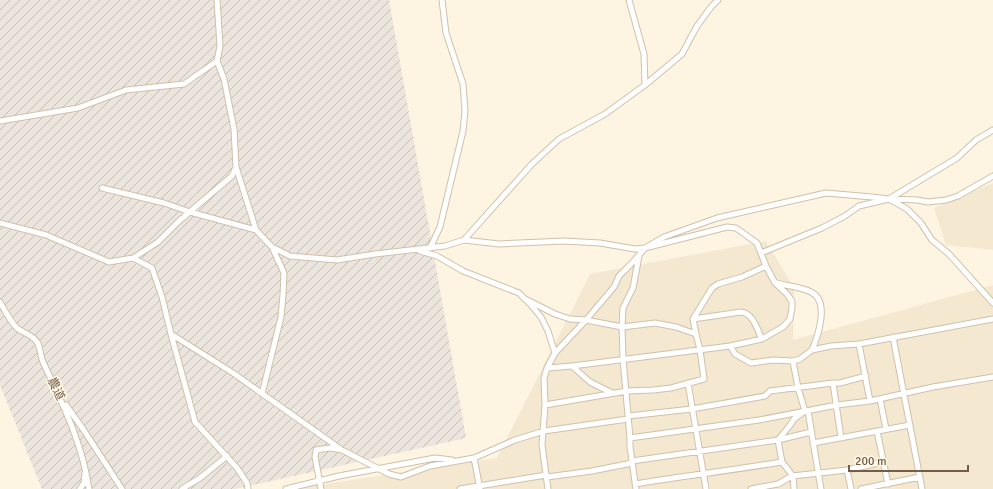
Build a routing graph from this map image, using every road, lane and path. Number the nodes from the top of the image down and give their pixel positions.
1 (217, 0) edge
2 (442, 0) edge
3 (629, 0) edge
4 (718, 0) edge
5 (217, 61) junction
6 (645, 85) junction
7 (0, 121) edge
8 (993, 130) edge
9 (236, 168) junction
10 (993, 176) edge
11 (102, 188) dead end
12 (888, 199) junction
13 (190, 212) junction
14 (0, 223) edge
15 (256, 230) junction
16 (464, 240) junction
17 (272, 247) junction
18 (430, 248) junction
19 (645, 248) junction
20 (417, 250) junction
21 (760, 253) junction
22 (639, 255) junction
23 (133, 258) junction
24 (766, 266) junction
25 (775, 283) junction
26 (525, 299) junction
27 (0, 302) edge
28 (993, 303) edge
29 (693, 319) junction
30 (993, 319) edge
31 (586, 320) junction
32 (622, 327) junction
33 (171, 334) junction
34 (696, 334) junction
35 (893, 337) junction
36 (762, 339) junction
37 (859, 344) junction
38 (730, 346) junction
39 (700, 350) junction
40 (812, 350) junction
41 (555, 353) junction
42 (623, 360) junction
43 (793, 361) junction
44 (572, 366) junction
45 (547, 368) junction
46 (866, 376) junction
47 (993, 377) edge
48 (688, 383) junction
49 (833, 383) junction
50 (798, 388) junction
51 (627, 391) junction
52 (904, 393) junction
53 (262, 394) junction
54 (613, 394) junction
55 (61, 398) junction
56 (880, 399) junction
57 (870, 401) junction
58 (545, 405) junction
59 (837, 405) junction
60 (692, 409) junction
61 (806, 411) junction
62 (628, 417) junction
63 (910, 425) junction
64 (695, 429) junction
65 (886, 429) junction
66 (544, 431) junction
67 (877, 431) junction
68 (811, 432) junction
69 (630, 438) junction
70 (841, 438) junction
71 (778, 440) junction
72 (813, 443) junction
73 (342, 450) junction
74 (699, 452) junction
75 (227, 456) junction
76 (474, 458) junction
77 (458, 461) junction
78 (632, 462) junction
79 (782, 462) junction
80 (883, 462) junction
81 (86, 466) junction
82 (378, 468) junction
83 (847, 470) junction
84 (703, 473) junction
85 (819, 474) junction
86 (547, 476) junction
87 (793, 476) junction
88 (920, 477) junction
89 (320, 480) junction
90 (888, 484) junction
91 (635, 486) edge
92 (480, 487) edge
93 (80, 489) edge
94 (90, 489) edge
95 (122, 489) edge
96 (182, 489) edge
97 (248, 489) edge
98 (286, 489) edge
99 (321, 489) edge
100 (460, 489) edge
101 (548, 489) edge
102 (706, 489) edge
103 (751, 489) edge
104 (794, 489) edge
105 (821, 489) edge
106 (851, 489) edge
107 (861, 489) edge
108 (922, 489) edge

1 - 5 street
2 - 18 street
3 - 6 street
4 - 6 street
5 - 7 street
5 - 9 street
6 - 16 street
8 - 12 street
9 - 13 street
9 - 15 street
10 - 12 street
11 - 13 street
12 - 19 street
12 - 21 street
12 - 28 street
13 - 15 street
13 - 23 street
14 - 23 street
15 - 17 street
16 - 18 street
16 - 19 street
17 - 20 street
17 - 53 street
18 - 20 street
19 - 21 street
19 - 22 street
20 - 26 street
21 - 24 street
22 - 31 street
22 - 32 street
23 - 33 street
24 - 25 street
24 - 29 street
25 - 36 street
25 - 40 street
26 - 31 street
26 - 41 street
27 - 55 street, 農道
29 - 34 street
29 - 36 street
30 - 35 street
31 - 32 street
31 - 41 street
32 - 34 street
32 - 42 street
33 - 53 street
33 - 75 street
34 - 39 street
35 - 37 street
35 - 52 street
36 - 38 street
37 - 40 street
37 - 46 street
38 - 39 street
38 - 43 street
39 - 42 street
39 - 48 street
40 - 43 street
41 - 45 street
42 - 44 street
42 - 51 street
43 - 50 street
44 - 45 street
44 - 54 street
45 - 58 street
46 - 49 street
46 - 57 street
47 - 52 street
48 - 51 street
48 - 60 street
49 - 50 street
49 - 59 street
50 - 60 street
50 - 61 street
51 - 54 street
51 - 62 street
52 - 56 street
52 - 63 street
53 - 73 street
54 - 58 street
55 - 81 street, 農道
55 - 95 street
56 - 57 street
56 - 65 street
57 - 59 street
58 - 66 street
59 - 61 street
59 - 70 street
60 - 62 street
60 - 64 street
61 - 64 street
61 - 68 street
61 - 71 street
62 - 66 street
62 - 69 street
63 - 65 street
63 - 88 street
64 - 69 street
64 - 74 street
65 - 67 street
66 - 76 street
66 - 86 street
67 - 70 street
67 - 80 street
68 - 71 street
68 - 72 street
69 - 78 street
70 - 72 street
71 - 74 street
71 - 79 street
72 - 85 street
73 - 82 street
73 - 89 street
74 - 78 street
74 - 84 street
75 - 96 street
75 - 97 street
76 - 77 street
76 - 92 street
77 - 82 street
77 - 82 street
78 - 86 street
78 - 91 street
79 - 84 street
79 - 87 street
80 - 83 street
80 - 90 street
81 - 93 street
81 - 94 street, 農道
82 - 89 street
83 - 85 street
83 - 106 street
84 - 91 street
84 - 102 street
85 - 87 street
85 - 105 street
86 - 92 street
86 - 101 street
87 - 103 street
87 - 104 street
88 - 90 street
88 - 108 street
89 - 98 street
89 - 99 street
90 - 107 street
92 - 100 street

